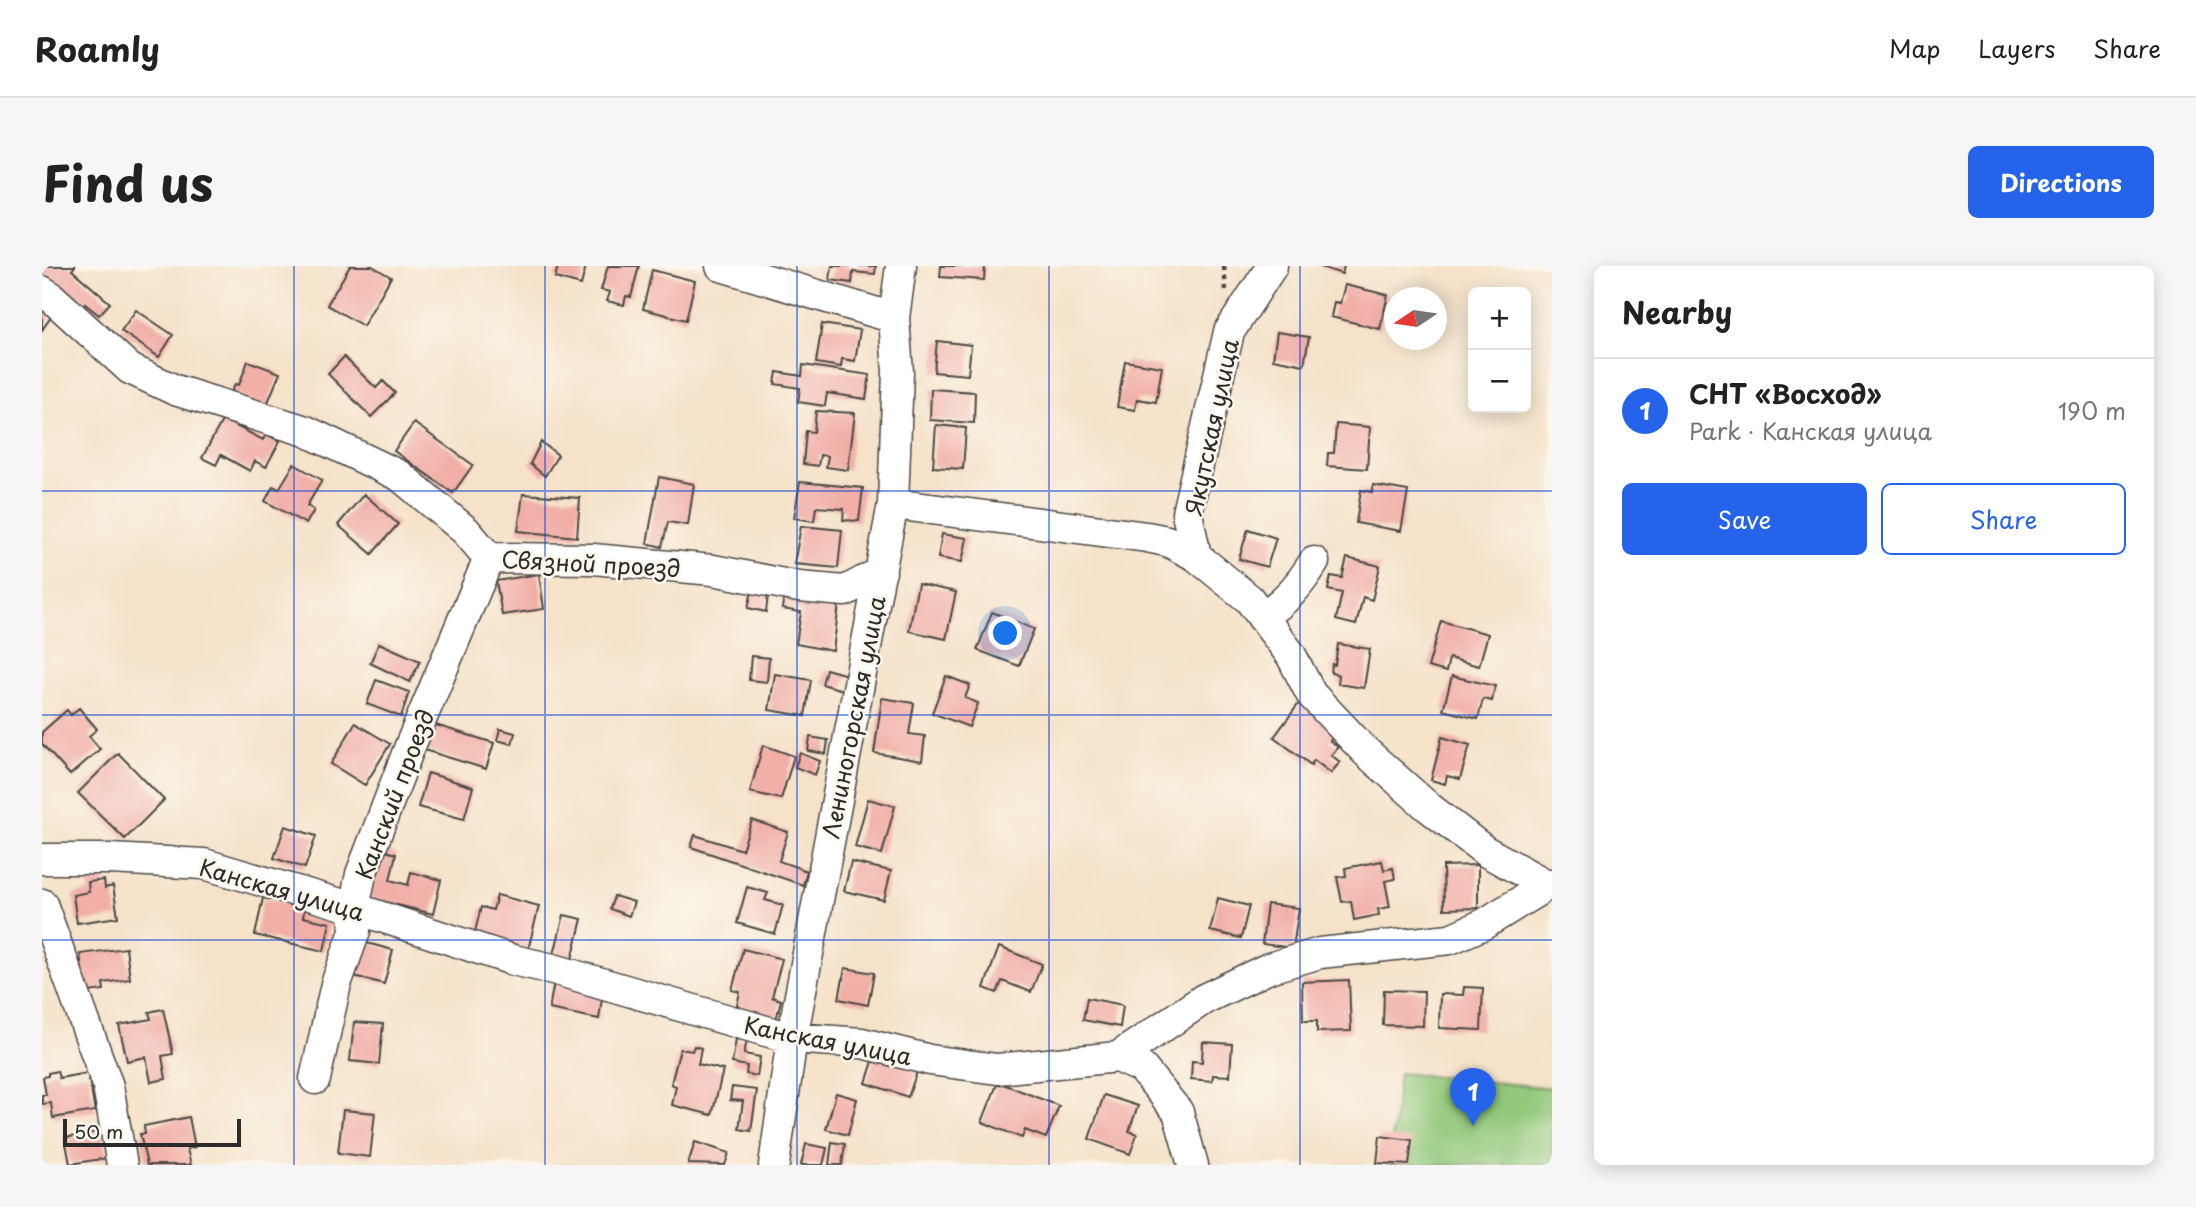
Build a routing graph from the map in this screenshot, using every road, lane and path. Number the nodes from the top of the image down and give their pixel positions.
1 (721, 266) edge
2 (901, 266) edge
3 (1272, 266) edge
4 (42, 291) edge
5 (894, 317) junction
6 (893, 504) junction
7 (1196, 556) junction
8 (489, 558) junction
9 (1314, 562) dead end
10 (881, 572) junction
11 (1262, 617) junction
12 (42, 859) edge
13 (1549, 885) edge
14 (42, 904) edge
15 (354, 908) junction
16 (792, 1038) junction
17 (1118, 1057) junction
18 (315, 1079) dead end
19 (122, 1165) edge
20 (774, 1165) edge
21 (1193, 1165) edge

1 - 5 street
2 - 5 street, Лениногорская улица
3 - 7 street, Якутская улица
4 - 8 street, Связной проезд
5 - 6 street, Лениногорская улица
6 - 7 street
6 - 10 street, Лениногорская улица
7 - 11 street
8 - 10 street, Связной проезд
8 - 15 street, Канский проезд
9 - 11 street
10 - 16 street, Лениногорская улица
11 - 13 street
12 - 15 street, Канская улица
13 - 17 street, Канская улица
14 - 19 street
15 - 16 street, Канская улица
15 - 18 street, Канский проезд
16 - 17 street, Канская улица
16 - 20 street, Лениногорская улица
17 - 21 street

